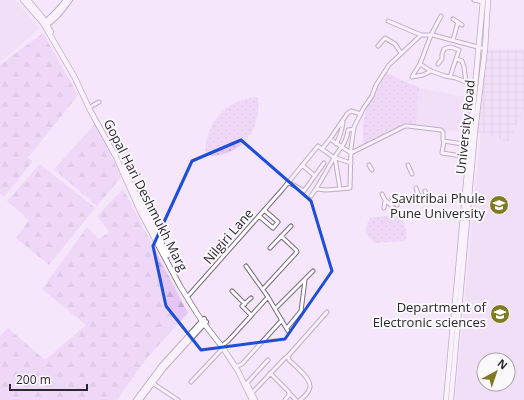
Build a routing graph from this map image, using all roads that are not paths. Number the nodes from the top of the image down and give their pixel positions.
1 (23, 0) edge
2 (28, 0) edge
3 (66, 0) edge
4 (70, 0) edge
5 (474, 0) edge
6 (488, 0) edge
7 (483, 1) edge
8 (442, 17) dead end
9 (453, 19) dead end
10 (388, 21) dead end
11 (458, 22) junction
12 (45, 24) junction
13 (462, 25) dead end
14 (431, 34) junction
15 (421, 35) junction
16 (453, 40) junction
17 (378, 46) dead end
18 (479, 48) junction
19 (485, 49) junction
20 (401, 53) junction
21 (456, 59) junction
22 (420, 64) junction
23 (438, 64) dead end
24 (431, 71) junction
25 (450, 77) junction
26 (466, 82) junction
27 (475, 84) junction
28 (99, 102) dead end
29 (92, 106) junction
30 (361, 114) junction
31 (343, 120) junction
32 (354, 129) junction
33 (330, 139) junction
34 (444, 141) junction
35 (336, 144) junction
36 (469, 145) junction
37 (342, 147) junction
38 (322, 148) junction
39 (127, 149) dead end
40 (117, 153) junction
41 (351, 153) junction
42 (468, 156) junction
43 (334, 157) junction
44 (351, 162) junction
45 (324, 163) dead end
46 (302, 165) junction
47 (369, 165) dead end
48 (408, 165) dead end
49 (372, 170) dead end
50 (412, 174) dead end
51 (315, 176) junction
52 (288, 182) junction
53 (416, 188) dead end
54 (316, 189) junction
55 (340, 189) junction
56 (425, 191) dead end
57 (382, 194) dead end
58 (418, 194) junction
59 (311, 196) dead end
60 (392, 198) dead end
61 (411, 198) dead end
62 (428, 199) dead end
63 (385, 200) junction
64 (424, 200) dead end
65 (417, 201) dead end
66 (412, 202) dead end
67 (397, 205) dead end
68 (392, 206) dead end
69 (384, 208) dead end
70 (264, 210) junction
71 (145, 216) junction
72 (259, 216) junction
73 (291, 226) dead end
74 (281, 236) junction
75 (270, 248) dead end
76 (246, 266) dead end
77 (313, 271) dead end
78 (304, 280) junction
79 (263, 289) junction
80 (232, 291) dead end
81 (189, 295) junction
82 (268, 296) junction
83 (252, 298) dead end
84 (245, 304) junction
85 (275, 309) junction
86 (327, 312) dead end
87 (252, 315) junction
88 (282, 320) junction
89 (204, 321) junction
90 (224, 346) junction
91 (288, 356) junction
92 (268, 360) dead end
93 (237, 367) junction
94 (270, 373) junction
95 (151, 382) junction
96 (191, 382) dead end
97 (247, 383) junction
98 (252, 393) junction
99 (290, 394) junction
100 (136, 400) edge
101 (140, 400) edge
102 (178, 400) edge
103 (252, 400) edge
104 (255, 400) edge
105 (285, 400) edge
106 (296, 400) edge
107 (300, 400) edge
108 (446, 400) edge
109 (451, 400) edge

1 - 12 main road, Gopal Hari Deshmukh Marg
2 - 12 main road, Gopal Hari Deshmukh Marg
3 - 12 street
4 - 12 street
5 - 7 street
6 - 19 main road, University Road
7 - 18 main road, University Road
8 - 14 street
9 - 11 street
10 - 15 street
11 - 13 street
11 - 16 street
12 - 29 main road, Gopal Hari Deshmukh Marg
12 - 71 main road, Gopal Hari Deshmukh Marg
14 - 15 street
14 - 16 street
14 - 22 street
15 - 20 street
16 - 18 street
17 - 20 street
18 - 19 street
18 - 27 main road, University Road
19 - 109 main road, University Road
20 - 30 street
21 - 23 street
21 - 25 street
21 - 26 street
22 - 24 street
22 - 24 street
24 - 25 street
25 - 26 street
26 - 27 street
27 - 36 main road, University Road
28 - 29 street
29 - 40 main road, Gopal Hari Deshmukh Marg
30 - 31 street
30 - 32 street
31 - 33 street
31 - 35 street
32 - 37 street
32 - 41 street
33 - 35 street
33 - 38 street
34 - 36 street
34 - 41 street
34 - 42 street
35 - 37 street
36 - 42 main road, University Road
37 - 41 street
37 - 43 street
38 - 43 street
38 - 46 street, Nilgiri Lane
39 - 40 street
40 - 71 main road, Gopal Hari Deshmukh Marg
41 - 44 street
42 - 108 main road, University Road
43 - 44 street
43 - 54 street
43 - 55 street
44 - 55 street
45 - 51 street
46 - 51 street
46 - 52 street, Nilgiri Lane
47 - 49 street
48 - 50 street
51 - 52 street
52 - 70 street, Nilgiri Lane
53 - 58 street
54 - 55 street
54 - 59 street
56 - 62 street
57 - 63 street
58 - 64 street
58 - 65 street
60 - 67 street
61 - 66 street
63 - 68 street
63 - 69 street
70 - 72 street, Nilgiri Lane
70 - 72 street
71 - 81 main road, Gopal Hari Deshmukh Marg
71 - 89 main road, Gopal Hari Deshmukh Marg
72 - 81 street, Nilgiri Lane
73 - 74 street
74 - 75 street
74 - 79 street
76 - 79 street
77 - 78 street
78 - 85 street
78 - 88 street
79 - 82 street
80 - 84 street
81 - 89 main road, Gopal Hari Deshmukh Marg
82 - 85 street
82 - 87 street
83 - 84 street
84 - 87 street
85 - 88 street
86 - 91 street
87 - 90 street
88 - 93 street
89 - 90 main road, Gopal Hari Deshmukh Marg
89 - 95 street
90 - 93 main road, Gopal Hari Deshmukh Marg
90 - 96 street
91 - 94 street
91 - 107 street
92 - 97 street
93 - 97 main road, Gopal Hari Deshmukh Marg
93 - 103 main road, Gopal Hari Deshmukh Marg
94 - 98 street
94 - 99 street
95 - 100 street
95 - 101 street
95 - 102 street
97 - 98 main road, Gopal Hari Deshmukh Marg
98 - 104 main road, Gopal Hari Deshmukh Marg
99 - 105 street
99 - 106 street

